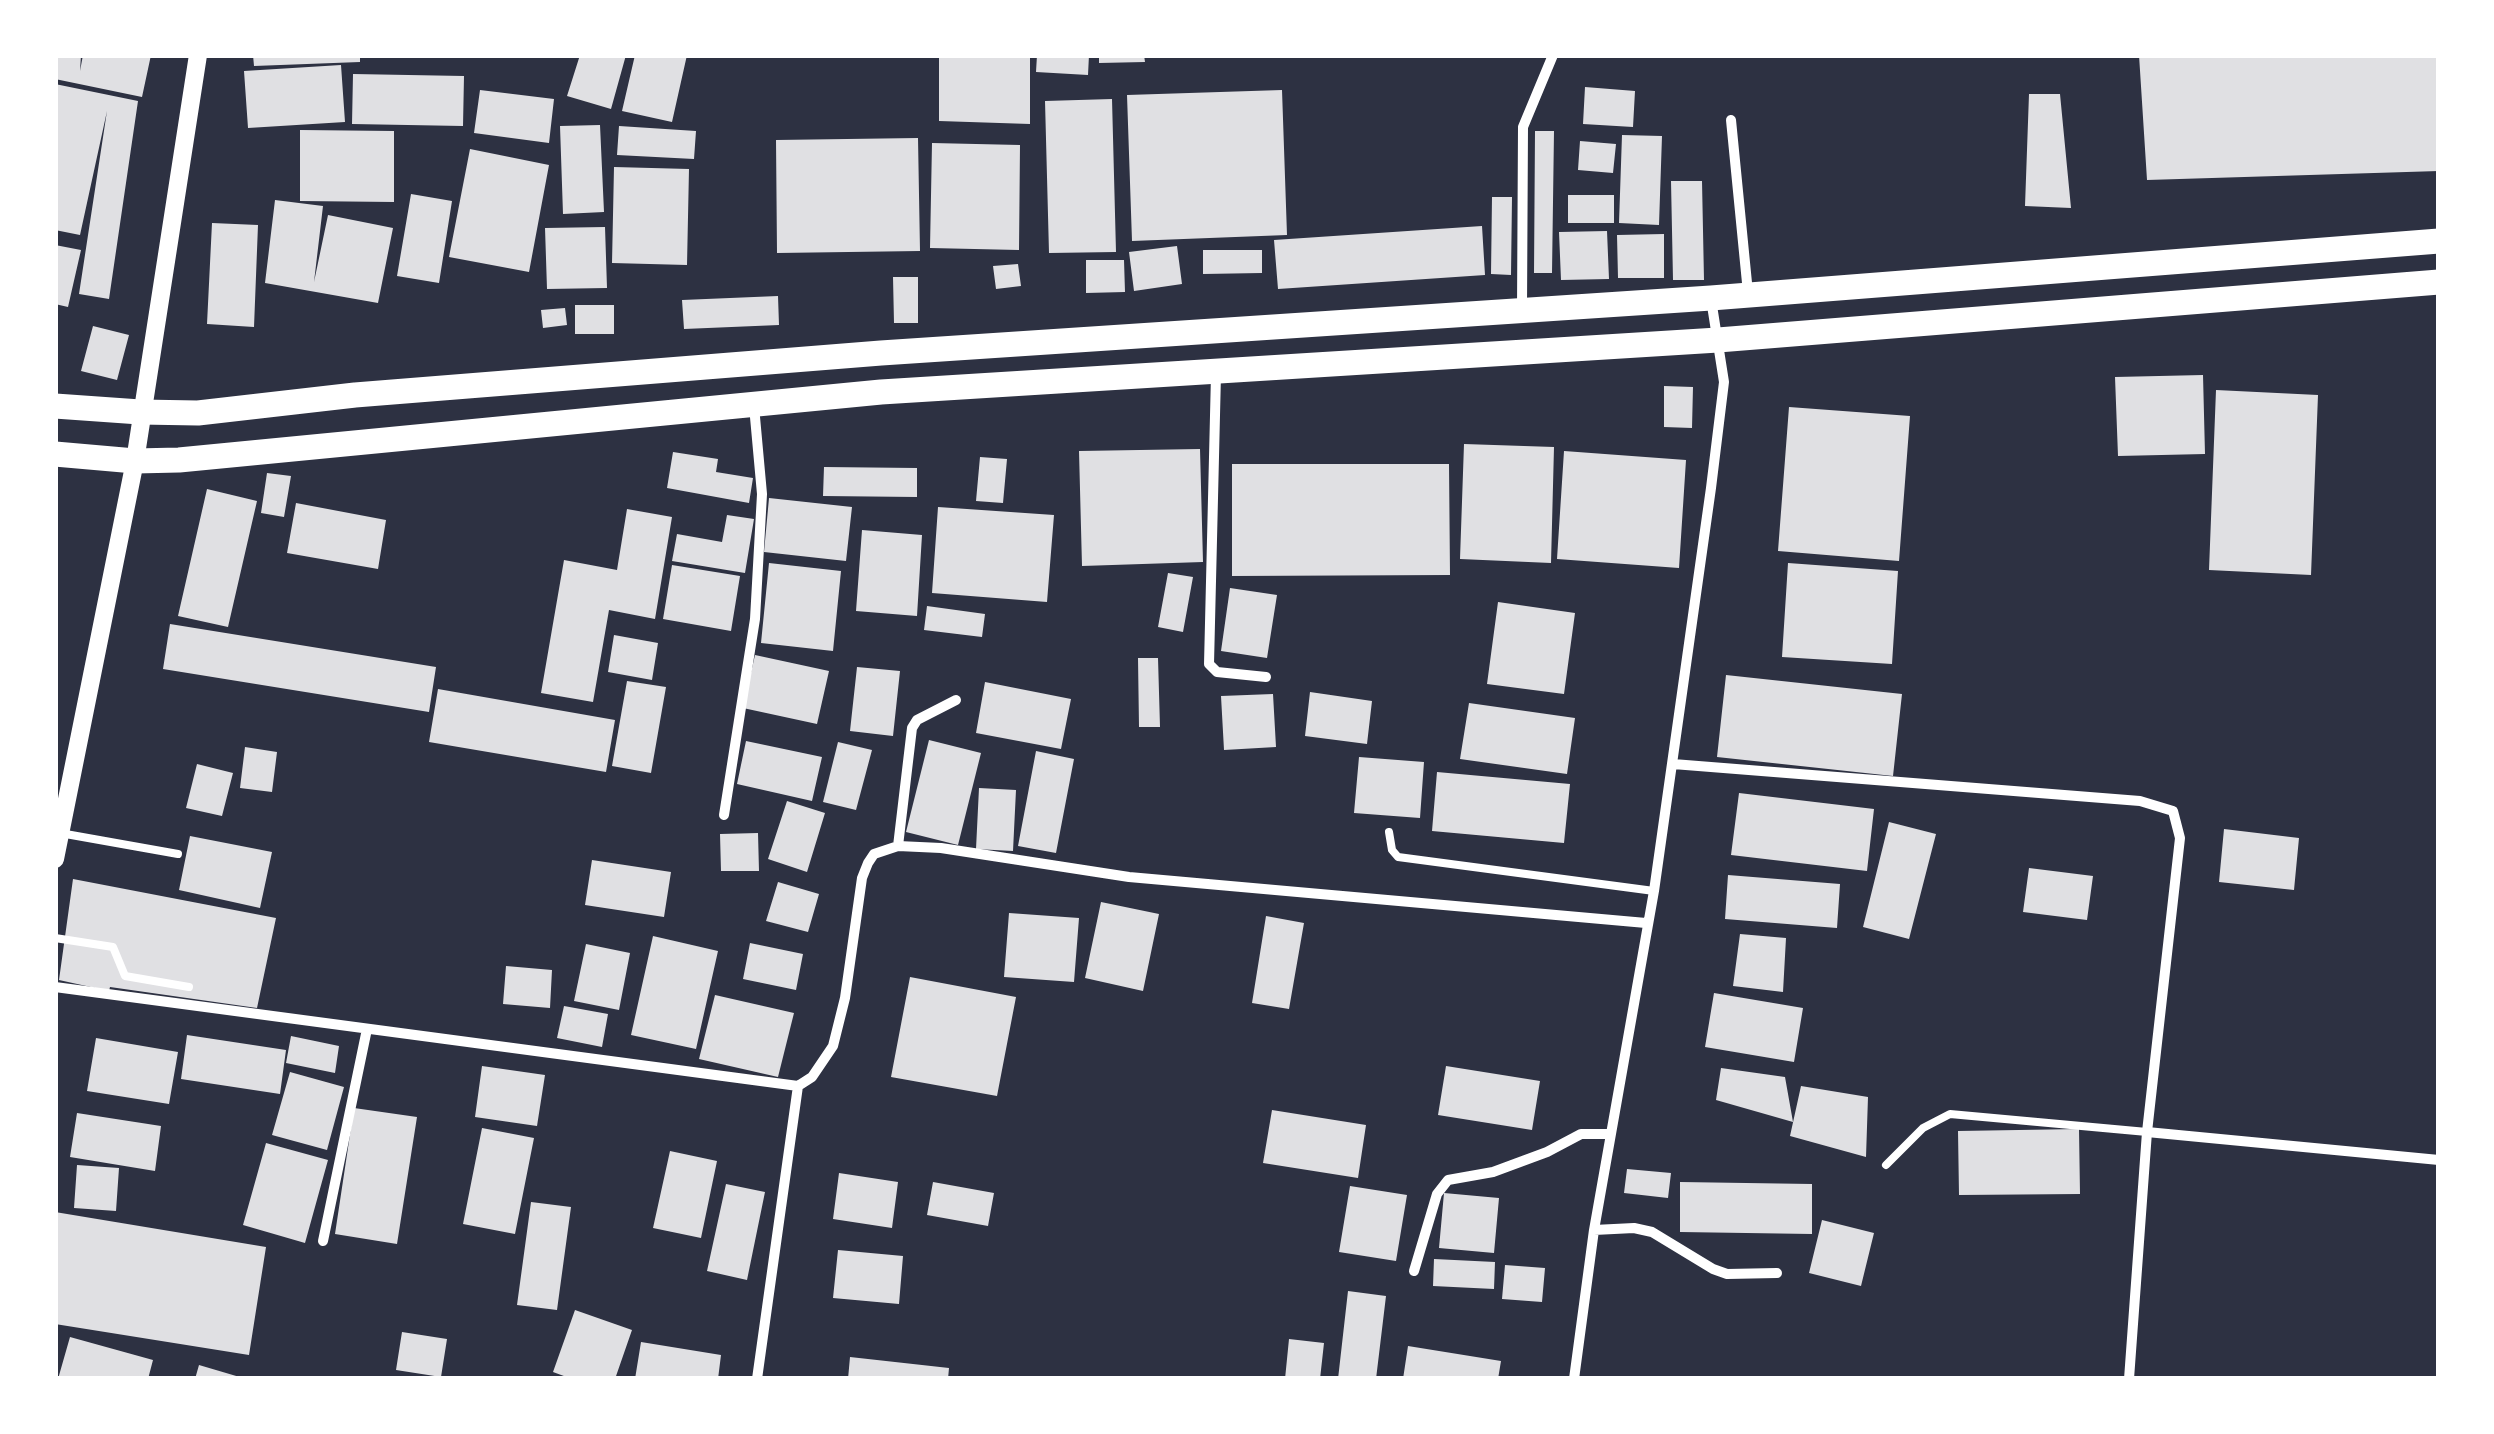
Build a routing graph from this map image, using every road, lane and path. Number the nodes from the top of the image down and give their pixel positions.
1 (198, 55) edge
2 (1553, 55) edge
3 (1731, 120) dead end
4 (2439, 240) edge
5 (2439, 282) edge
6 (1748, 294) junction
7 (1710, 298) junction
8 (1522, 309) junction
9 (1718, 340) junction
10 (881, 353) junction
11 (1216, 373) junction
12 (882, 392) junction
13 (754, 404) junction
14 (55, 406) edge
15 (140, 412) junction
16 (55, 454) edge
17 (134, 460) junction
18 (1266, 677) dead end
19 (956, 700) dead end
20 (1673, 764) junction
21 (724, 815) dead end
22 (1388, 832) dead end
23 (60, 833) junction
24 (898, 846) junction
25 (178, 854) dead end
26 (55, 859) edge
27 (1654, 892) junction
28 (1646, 923) junction
29 (55, 938) edge
30 (55, 986) edge
31 (190, 986) dead end
32 (367, 1029) junction
33 (798, 1086) junction
34 (2147, 1132) junction
35 (1610, 1134) junction
36 (2439, 1160) edge
37 (1886, 1165) dead end
38 (1594, 1230) junction
39 (323, 1241) dead end
40 (1414, 1271) dead end
41 (1777, 1273) dead end
42 (757, 1379) edge
43 (1574, 1379) edge
44 (2129, 1379) edge

1 - 15 street
2 - 8 street
3 - 6 street
4 - 6 highway
5 - 9 highway
6 - 7 highway
7 - 8 highway
7 - 9 street
8 - 10 highway
9 - 11 highway
9 - 20 street
10 - 12 highway
10 - 15 highway
11 - 12 highway
11 - 18 street
12 - 13 highway
13 - 17 highway
13 - 21 street
14 - 15 highway
15 - 17 street
16 - 17 highway
17 - 23 street
19 - 24 street
20 - 27 street
20 - 34 street
22 - 27 lane
23 - 25 lane
23 - 26 street
24 - 28 street
24 - 33 street
27 - 28 street
28 - 35 street
29 - 31 lane
30 - 32 street
32 - 33 street
32 - 39 street
33 - 42 street
34 - 36 street
34 - 37 lane
34 - 44 street
35 - 38 street
35 - 40 street
38 - 41 street
38 - 43 street

